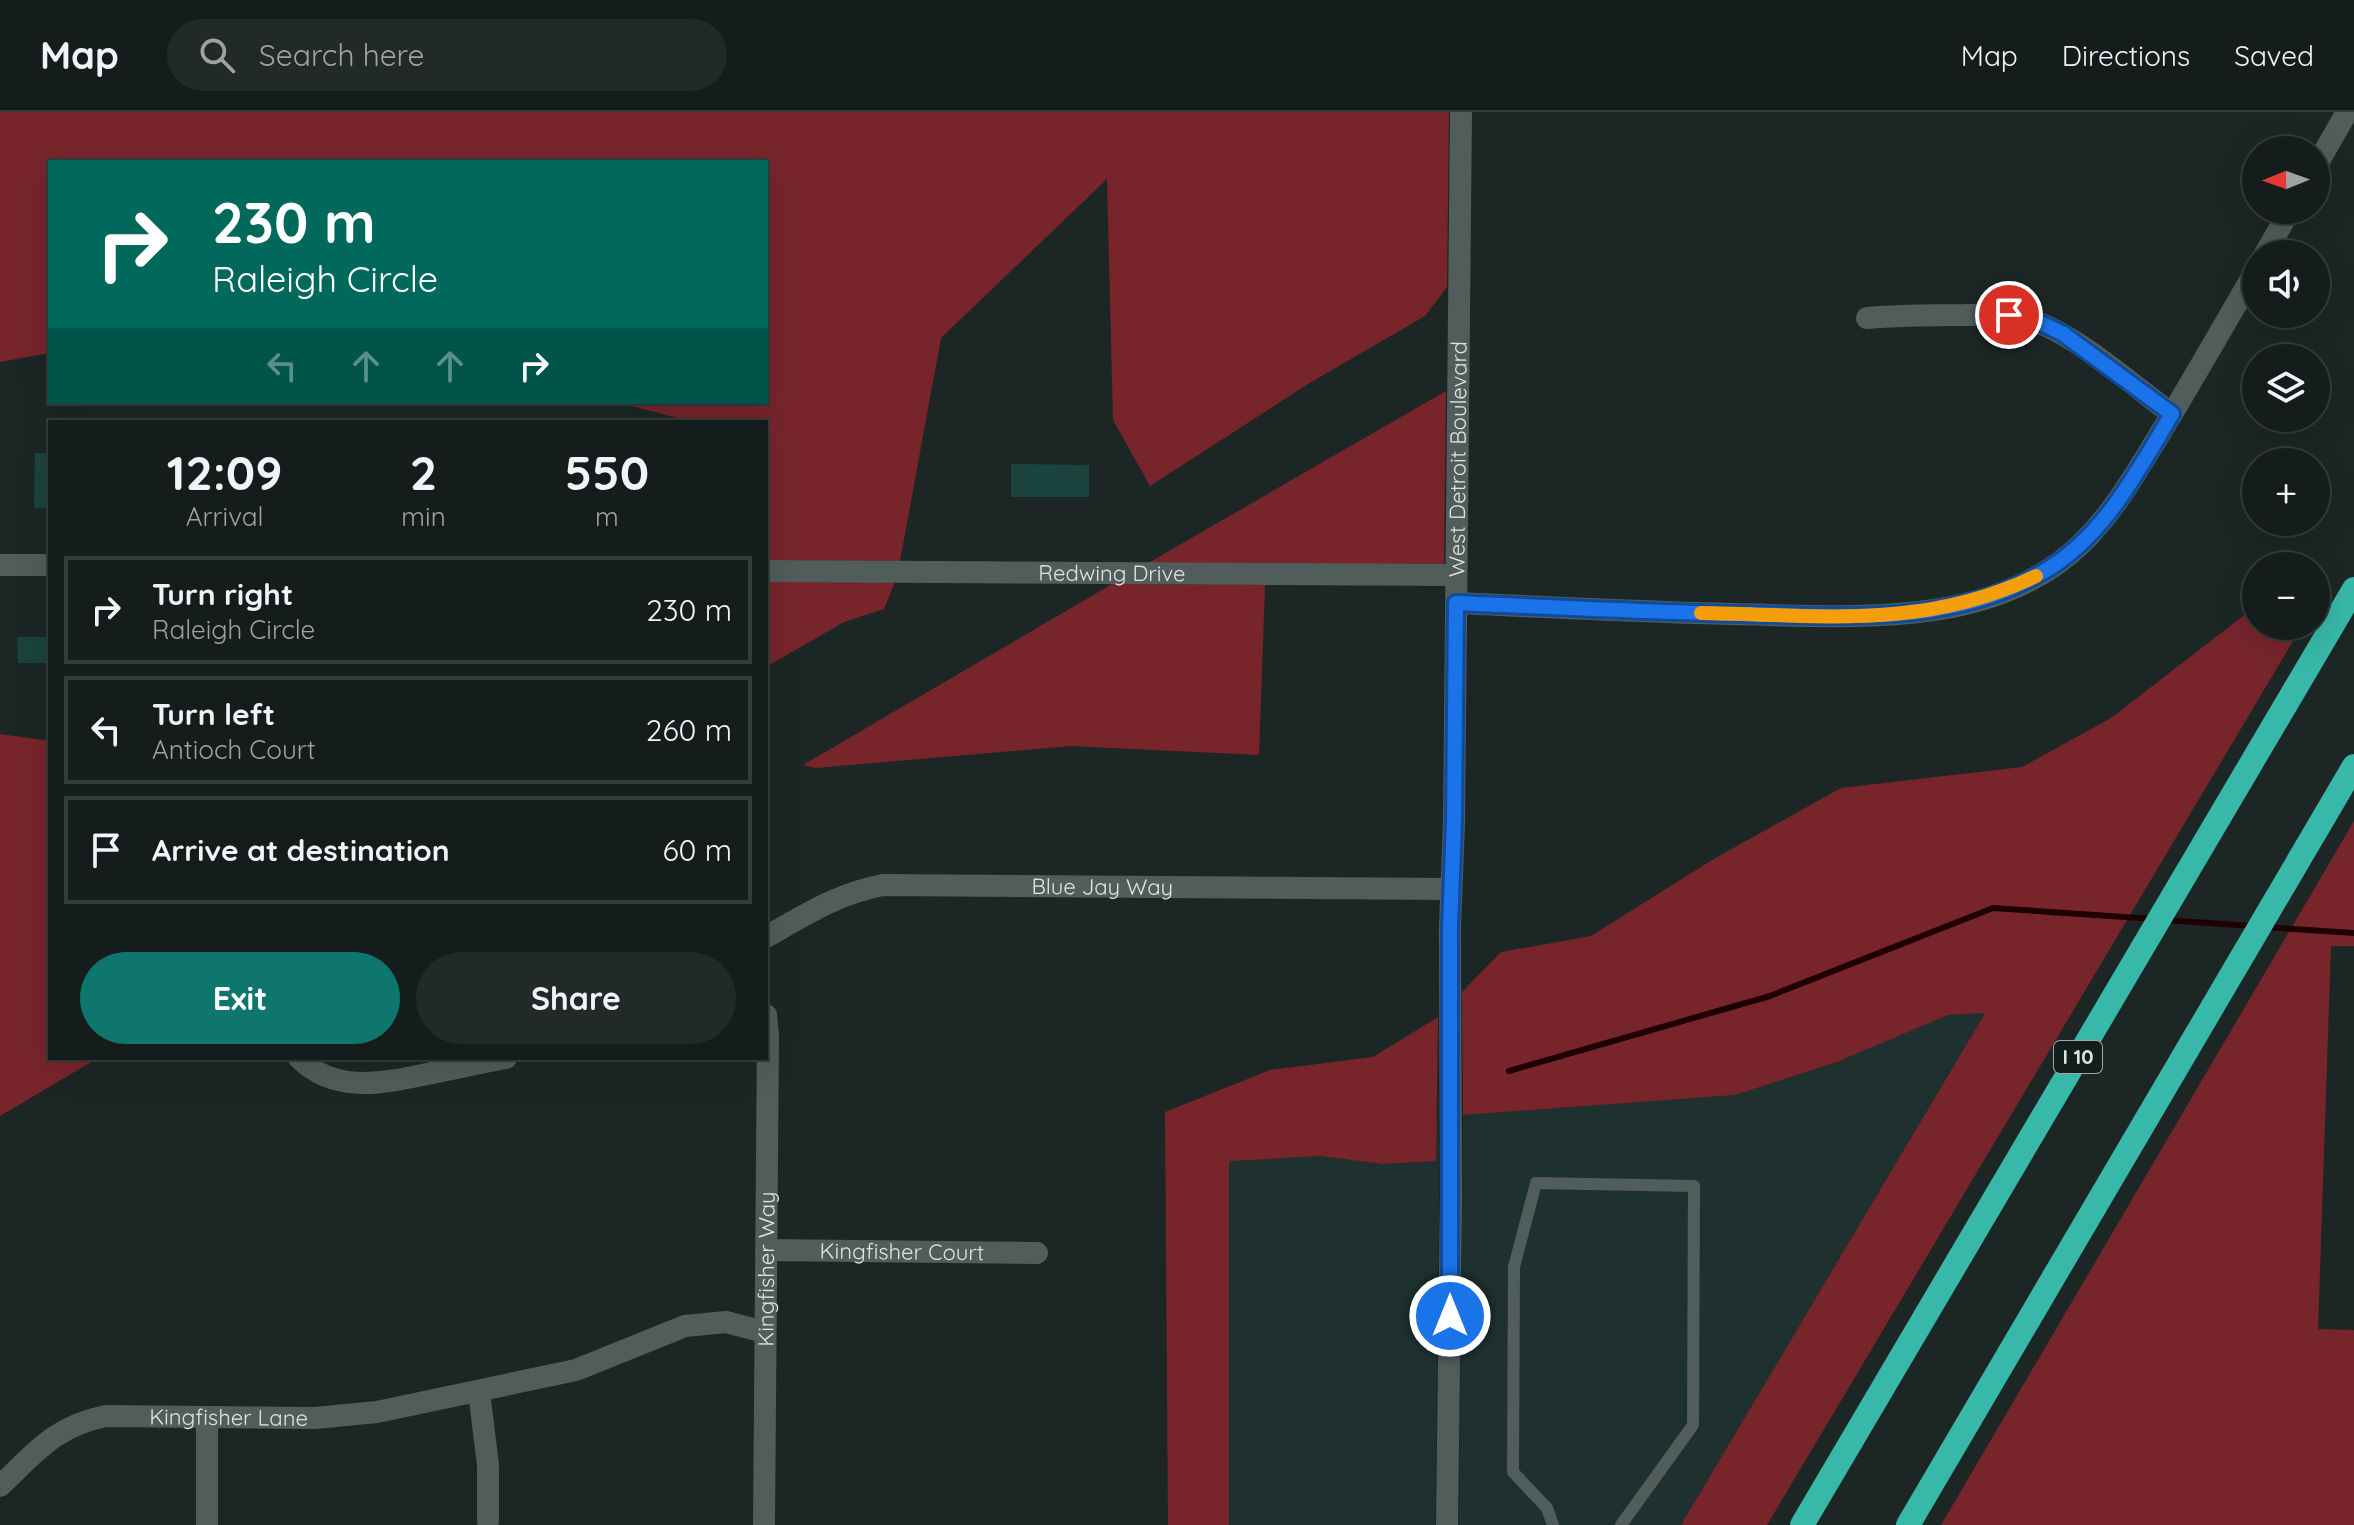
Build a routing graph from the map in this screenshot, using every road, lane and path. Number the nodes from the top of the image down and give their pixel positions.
1 (1461, 112) edge
2 (2347, 112) edge
3 (2330, 142) edge
4 (2242, 294) edge
5 (1867, 318) dead end
6 (2172, 414) junction
7 (0, 565) edge
8 (48, 565) edge
9 (768, 571) edge
10 (1456, 575) junction
11 (2354, 589) edge
12 (1456, 603) junction
13 (2354, 766) edge
14 (1451, 889) junction
15 (768, 936) edge
16 (302, 1060) edge
17 (496, 1060) edge
18 (768, 1060) edge
19 (766, 1250) junction
20 (1037, 1253) dead end
21 (765, 1332) junction
22 (479, 1392) junction
23 (207, 1417) junction
24 (0, 1486) edge
25 (488, 1521) dead end
26 (207, 1525) edge
27 (764, 1525) edge
28 (1447, 1525) edge
29 (1553, 1525) edge
30 (1621, 1525) edge
31 (1802, 1525) edge
32 (1908, 1525) edge

1 - 10 street, West Detroit Boulevard
2 - 3 street
4 - 6 street
5 - 6 street
6 - 12 street
7 - 8 street
9 - 10 street, Redwing Drive
10 - 12 street, West Detroit Boulevard
11 - 31 highway, I 10
12 - 14 street, West Detroit Boulevard
13 - 32 highway
14 - 15 street, Blue Jay Way
14 - 28 street, West Detroit Boulevard
16 - 17 street
18 - 19 street, Kingfisher Way
19 - 20 street, Kingfisher Court
19 - 21 street, Kingfisher Way
21 - 22 street, Kingfisher Lane
21 - 27 street, Kingfisher Way
22 - 23 street, Kingfisher Lane
22 - 25 street
23 - 24 street, Kingfisher Lane
23 - 26 street
29 - 30 lane

